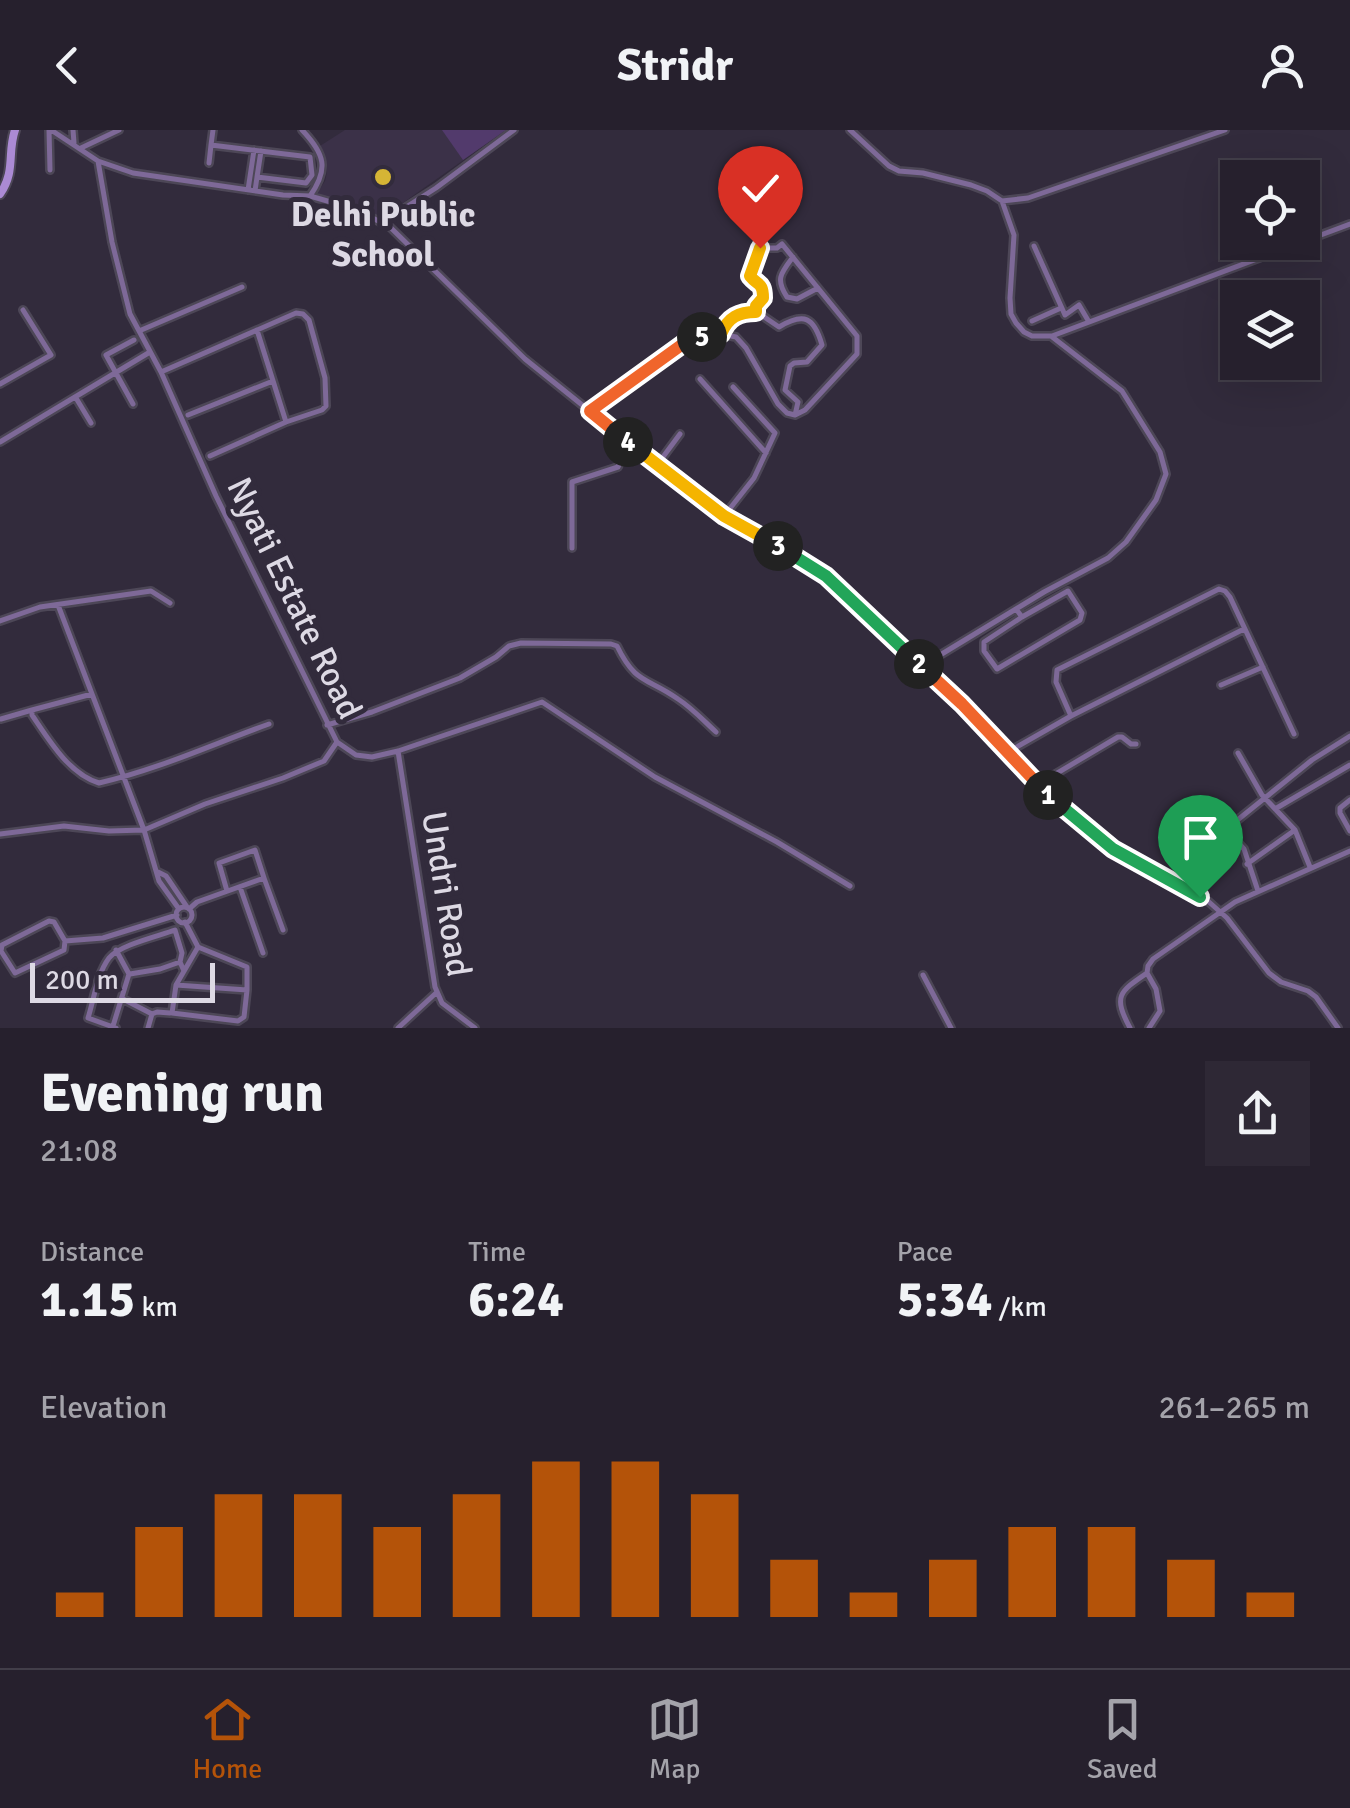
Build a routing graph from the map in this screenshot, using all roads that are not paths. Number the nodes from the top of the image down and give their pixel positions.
1 (16, 130) edge
2 (50, 130) edge
3 (73, 130) edge
4 (213, 130) edge
5 (302, 130) edge
6 (514, 130) edge
7 (850, 130) edge
8 (1226, 130) edge
9 (115, 131) edge
10 (74, 143) junction
11 (211, 145) junction
12 (81, 148) junction
13 (258, 151) junction
14 (98, 161) junction
15 (209, 164) dead end
16 (50, 170) dead end
17 (257, 178) junction
18 (251, 191) junction
19 (0, 194) edge
20 (310, 196) junction
21 (1002, 202) junction
22 (381, 223) junction
23 (1350, 224) edge
24 (1320, 235) edge
25 (1034, 246) dead end
26 (793, 257) junction
27 (1254, 260) edge
28 (242, 288) dead end
29 (818, 288) junction
30 (1062, 308) junction
31 (22, 310) dead end
32 (756, 312) junction
33 (1032, 322) dead end
34 (1089, 322) junction
35 (257, 330) junction
36 (139, 331) junction
37 (721, 334) junction
38 (1051, 336) junction
39 (134, 340) dead end
40 (150, 352) junction
41 (161, 372) junction
42 (117, 374) junction
43 (700, 378) dead end
44 (1, 381) edge
45 (273, 381) junction
46 (734, 386) dead end
47 (76, 398) junction
48 (133, 404) dead end
49 (590, 411) junction
50 (188, 415) dead end
51 (795, 415) junction
52 (91, 422) dead end
53 (286, 422) junction
54 (680, 434) dead end
55 (0, 442) edge
56 (628, 442) junction
57 (766, 453) junction
58 (210, 456) dead end
59 (657, 465) junction
60 (724, 516) junction
61 (572, 548) dead end
62 (170, 603) dead end
63 (58, 605) junction
64 (1016, 609) junction
65 (1022, 617) junction
66 (0, 620) edge
67 (1244, 629) junction
68 (922, 666) junction
69 (1262, 667) junction
70 (1221, 686) dead end
71 (92, 694) junction
72 (32, 710) junction
73 (1071, 716) junction
74 (1, 719) edge
75 (269, 724) dead end
76 (327, 725) junction
77 (716, 732) dead end
78 (1294, 734) dead end
79 (1350, 736) edge
80 (338, 742) junction
81 (1136, 744) dead end
82 (398, 751) junction
83 (1007, 752) junction
84 (1238, 753) dead end
85 (1350, 765) edge
86 (123, 775) junction
87 (1036, 784) junction
88 (1264, 797) junction
89 (1350, 800) edge
90 (1275, 809) junction
91 (144, 830) junction
92 (1296, 830) junction
93 (1350, 832) edge
94 (0, 834) edge
95 (1350, 850) edge
96 (1247, 864) junction
97 (1310, 868) junction
98 (264, 878) junction
99 (850, 886) dead end
100 (240, 887) junction
101 (227, 891) junction
102 (1258, 891) junction
103 (183, 910) junction
104 (1220, 912) junction
105 (185, 922) junction
106 (283, 930) dead end
107 (65, 941) junction
108 (198, 947) junction
109 (116, 950) junction
110 (264, 953) dead end
111 (180, 962) junction
112 (184, 971) junction
113 (1147, 973) junction
114 (130, 974) junction
115 (922, 975) dead end
116 (176, 985) junction
117 (246, 990) junction
118 (436, 993) junction
119 (123, 999) junction
120 (172, 1013) junction
121 (152, 1014) junction
122 (115, 1027) edge
123 (148, 1028) edge
124 (398, 1028) edge
125 (475, 1028) edge
126 (951, 1028) edge
127 (1130, 1028) edge
128 (1149, 1028) edge
129 (1338, 1028) edge

1 - 19 main road
2 - 10 street
2 - 16 street
3 - 10 street
4 - 11 street
5 - 20 street
6 - 22 street
7 - 21 street
8 - 21 street
9 - 12 street
10 - 12 street
11 - 13 street
11 - 15 street
12 - 14 street
13 - 17 street
13 - 17 street
13 - 18 street
14 - 18 street
14 - 36 street, Nyati Estate Road
17 - 18 street
18 - 20 street
20 - 22 street
21 - 38 street
22 - 49 street
23 - 24 street
25 - 30 street
26 - 29 street
26 - 29 street
26 - 32 street
27 - 34 street
28 - 36 street
29 - 51 street
30 - 33 street
30 - 34 street
31 - 44 street
32 - 37 street
32 - 51 street
34 - 38 street
35 - 41 street
35 - 45 street
35 - 53 street
36 - 40 street, Nyati Estate Road
37 - 49 street
37 - 51 street
38 - 64 street
39 - 42 street
40 - 41 street, Nyati Estate Road
40 - 42 street
41 - 76 street, Nyati Estate Road
42 - 47 street
42 - 48 street
43 - 57 street
45 - 50 street
45 - 53 street
46 - 57 street
47 - 52 street
47 - 55 street
49 - 56 street
53 - 58 street
54 - 59 street
56 - 59 street
56 - 61 street
57 - 60 street
59 - 60 street
60 - 68 street
62 - 63 street
63 - 66 street
63 - 71 street
64 - 65 street
64 - 68 street
65 - 65 street
67 - 69 street
67 - 73 street
67 - 73 street
68 - 83 street
69 - 70 street
69 - 78 street
71 - 72 street
71 - 86 street
72 - 74 street
72 - 86 street
73 - 83 street
75 - 86 street
76 - 77 street
76 - 80 street, Nyati Estate Road
79 - 88 street
80 - 82 street, Nyati Estate Road
80 - 91 street
81 - 87 street
82 - 99 street, Nyati Estate Road
82 - 118 street, Undri Road
83 - 87 street
84 - 88 street
85 - 90 street
86 - 91 street
87 - 104 street
88 - 90 street
88 - 96 street
89 - 93 street
90 - 92 street
91 - 94 street
91 - 103 street
92 - 96 street
92 - 97 street
95 - 97 street
96 - 102 street
97 - 102 street
98 - 100 street
98 - 101 street
98 - 106 street
100 - 101 street
100 - 110 street
101 - 103 street
102 - 104 street
103 - 105 street
103 - 105 street
103 - 107 street
104 - 113 street
104 - 129 street
105 - 108 street
107 - 107 street
108 - 112 street
108 - 117 street
109 - 111 street
109 - 114 street
109 - 122 street
111 - 112 street
111 - 114 street
112 - 116 street
113 - 127 street
113 - 128 street
114 - 119 street
115 - 126 street
116 - 117 street
116 - 120 street
117 - 120 street
118 - 124 street
118 - 125 street, Undri Road
119 - 121 street
119 - 122 street
120 - 121 street
121 - 123 street

